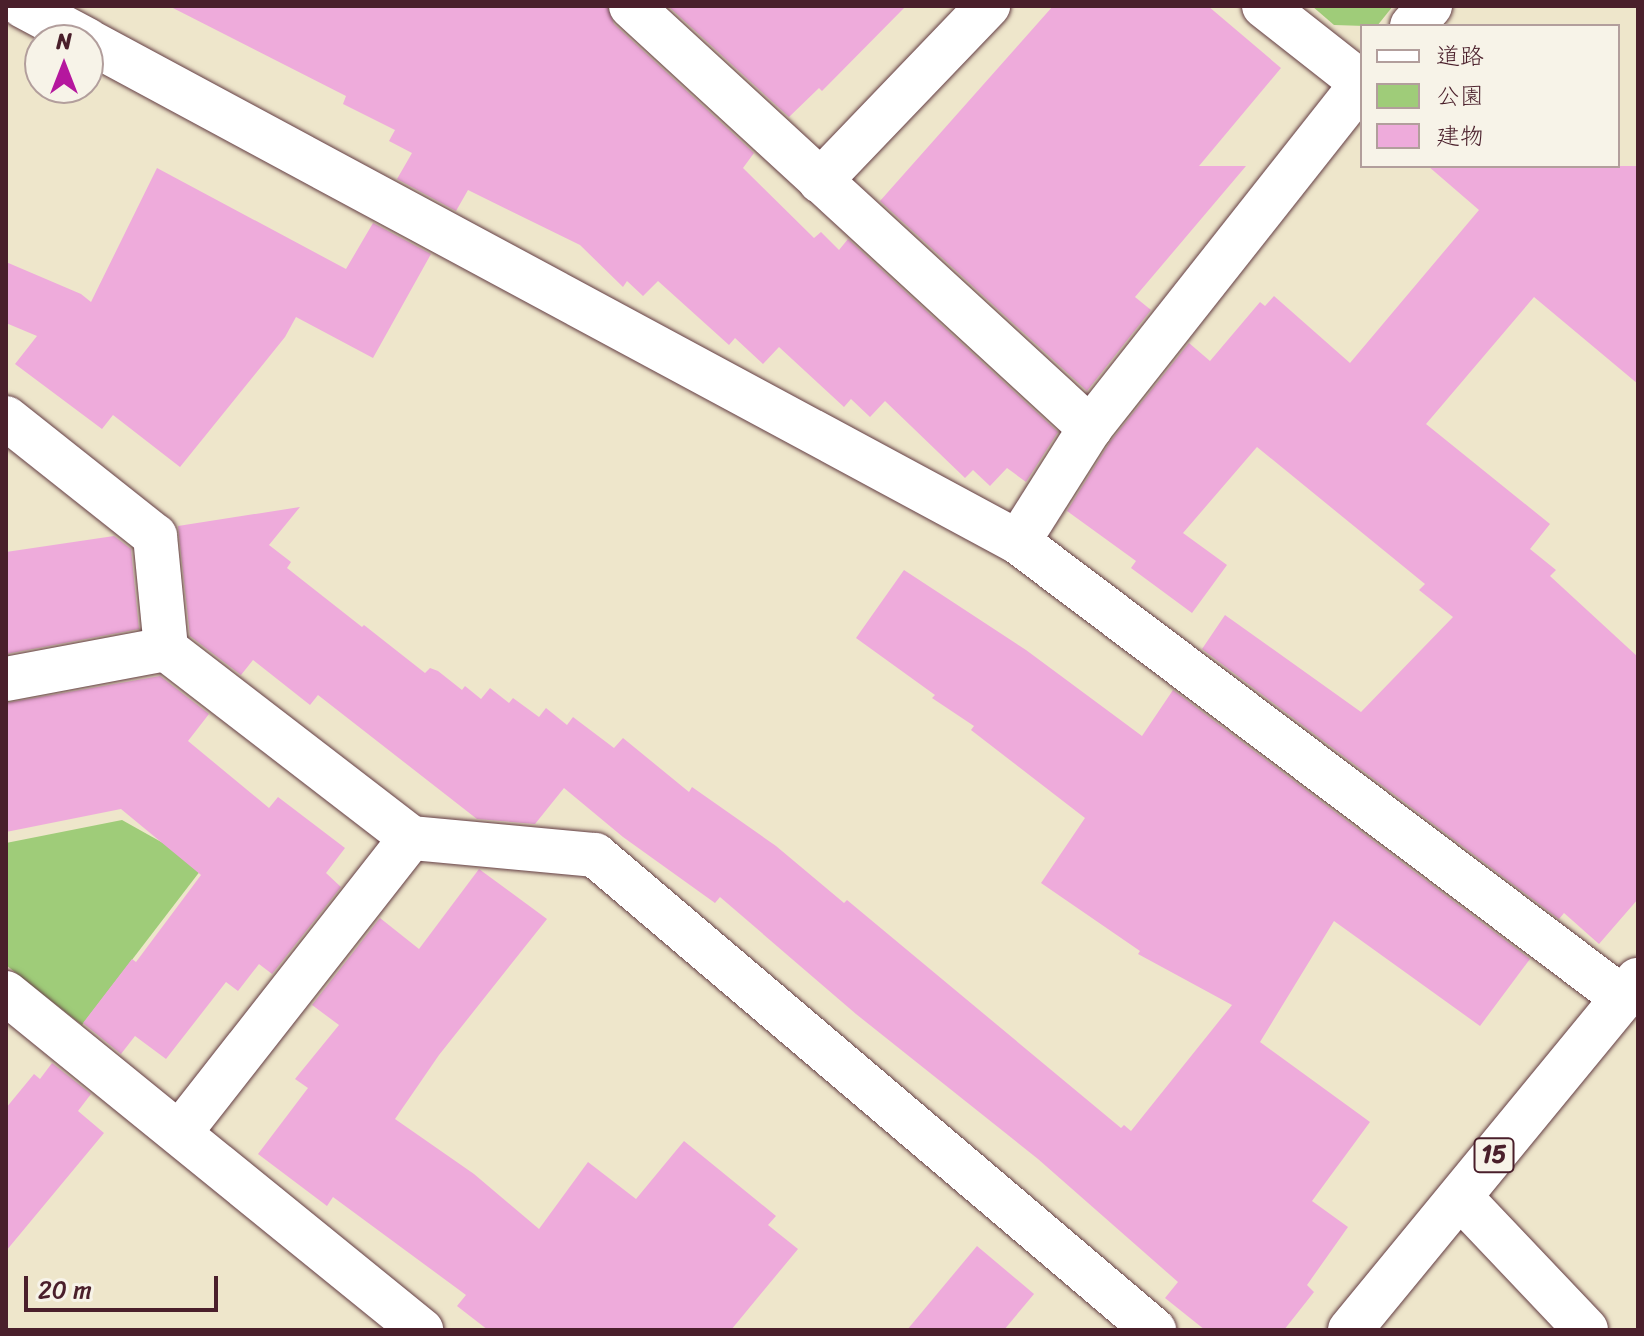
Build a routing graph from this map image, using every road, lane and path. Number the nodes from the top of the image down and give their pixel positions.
1 (23, 6) edge
2 (631, 6) edge
3 (988, 6) edge
4 (1264, 6) edge
5 (1430, 6) edge
6 (57, 24) edge
7 (1414, 24) edge
8 (104, 49) edge
9 (1360, 82) edge
10 (1360, 87) edge
11 (820, 181) junction
12 (6, 418) edge
13 (1090, 428) junction
14 (1018, 542) junction
15 (166, 649) junction
16 (6, 679) edge
17 (411, 838) junction
18 (1631, 989) edge
19 (6, 993) edge
20 (181, 1131) junction
21 (1460, 1197) junction
22 (421, 1330) edge
23 (1154, 1330) edge
24 (1350, 1330) edge
25 (1586, 1330) edge

1 - 6 street
2 - 11 street
3 - 11 street
4 - 9 street
5 - 7 street
8 - 14 street
10 - 13 street
11 - 13 street
12 - 15 street
13 - 14 street
14 - 18 street
15 - 16 street
15 - 17 street
17 - 20 street
17 - 23 street
18 - 21 street, 15
19 - 20 street
20 - 22 street
21 - 24 street, 15
21 - 25 street

